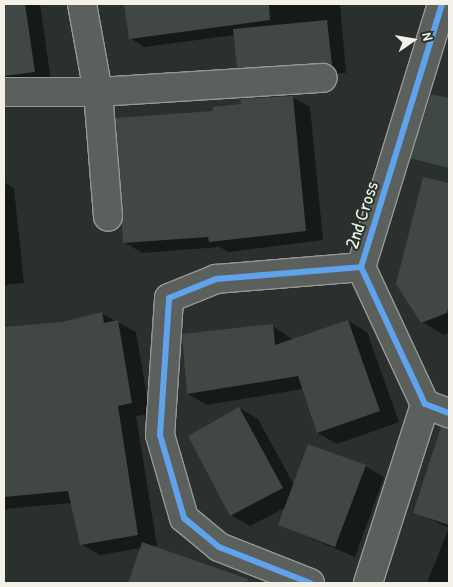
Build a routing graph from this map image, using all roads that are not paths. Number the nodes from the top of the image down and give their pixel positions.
1 (82, 4) edge
2 (442, 4) edge
3 (323, 78) dead end
4 (4, 92) edge
5 (98, 92) junction
6 (108, 217) dead end
7 (362, 267) junction
8 (437, 409) edge
9 (310, 583) edge
10 (368, 583) edge

1 - 5 street
2 - 7 street, 2nd Cross
3 - 5 street
4 - 5 street
5 - 6 street
7 - 8 street, 2nd Cross
7 - 9 street
8 - 10 street

